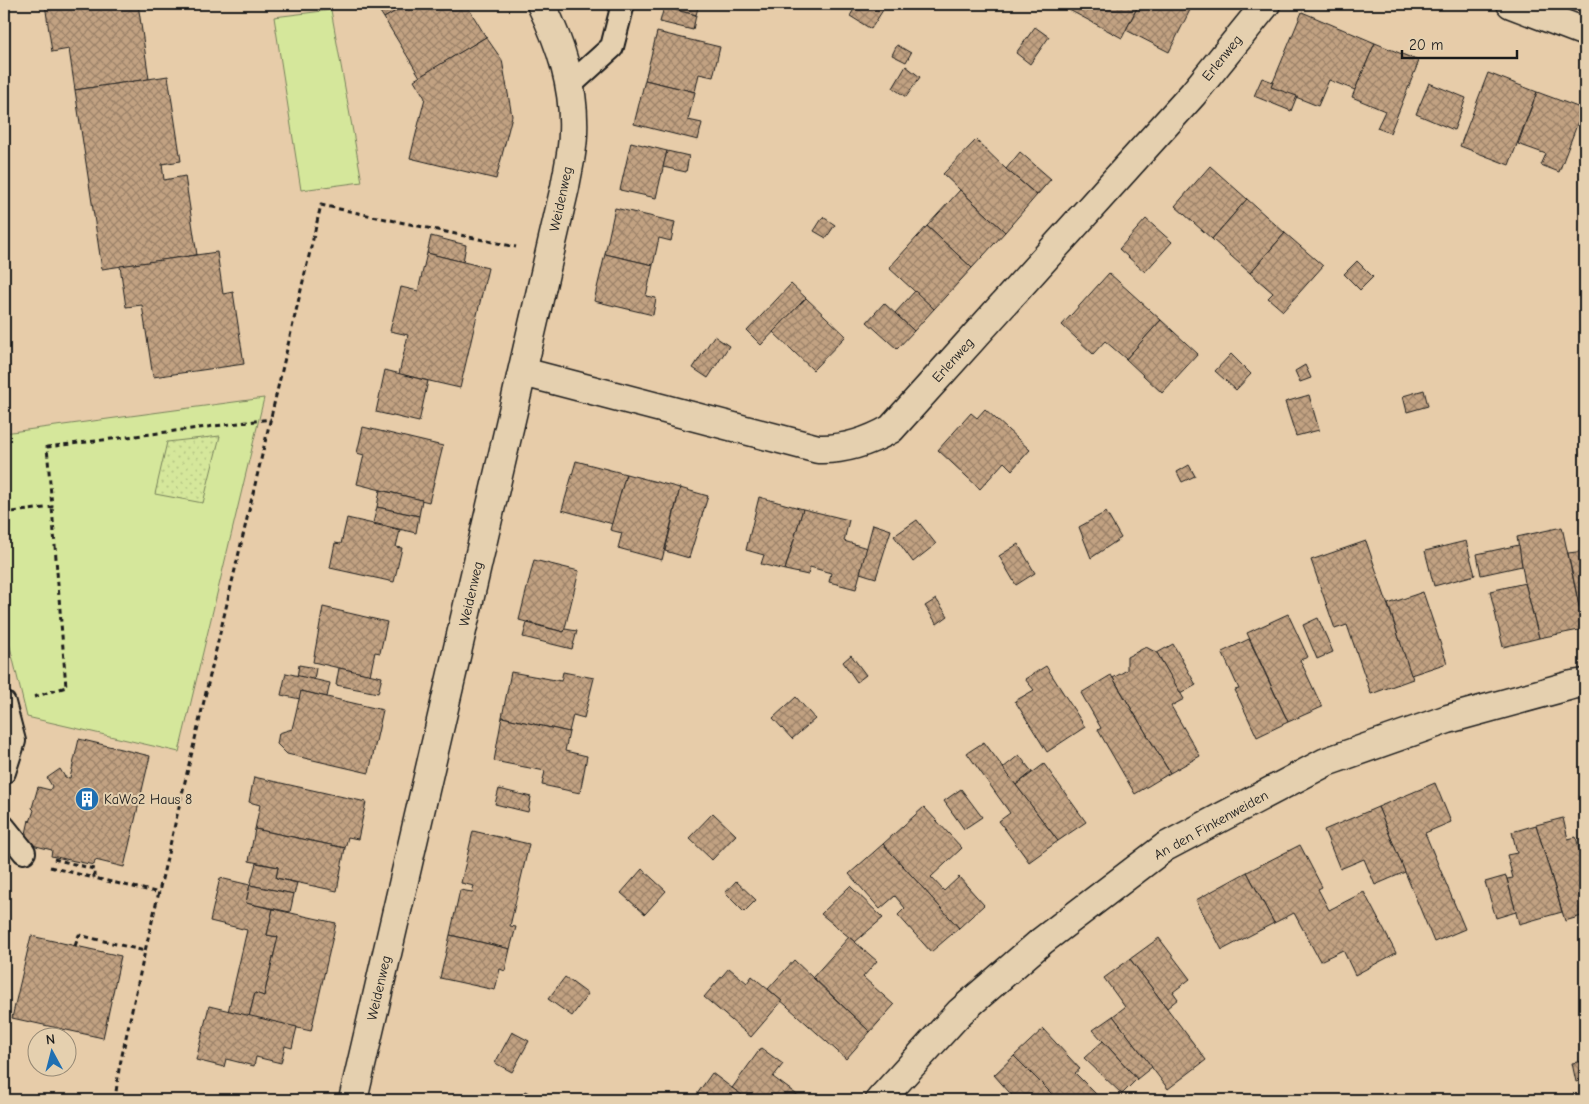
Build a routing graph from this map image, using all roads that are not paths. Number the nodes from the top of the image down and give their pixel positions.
1 (541, 4) edge
2 (623, 4) edge
3 (1266, 4) edge
4 (1511, 4) edge
5 (1585, 32) edge
6 (570, 86) junction
7 (523, 372) junction
8 (1585, 683) edge
9 (4, 703) edge
10 (4, 772) edge
11 (4, 827) edge
12 (24, 852) road end
13 (353, 1100) edge
14 (880, 1100) edge

1 - 6 street, Weidenweg
2 - 6 lane
3 - 7 street, Erlenweg
4 - 5 street
6 - 7 street, Weidenweg
7 - 13 street, Weidenweg
8 - 14 street, An den Finkenweiden
9 - 10 lane
11 - 12 lane

